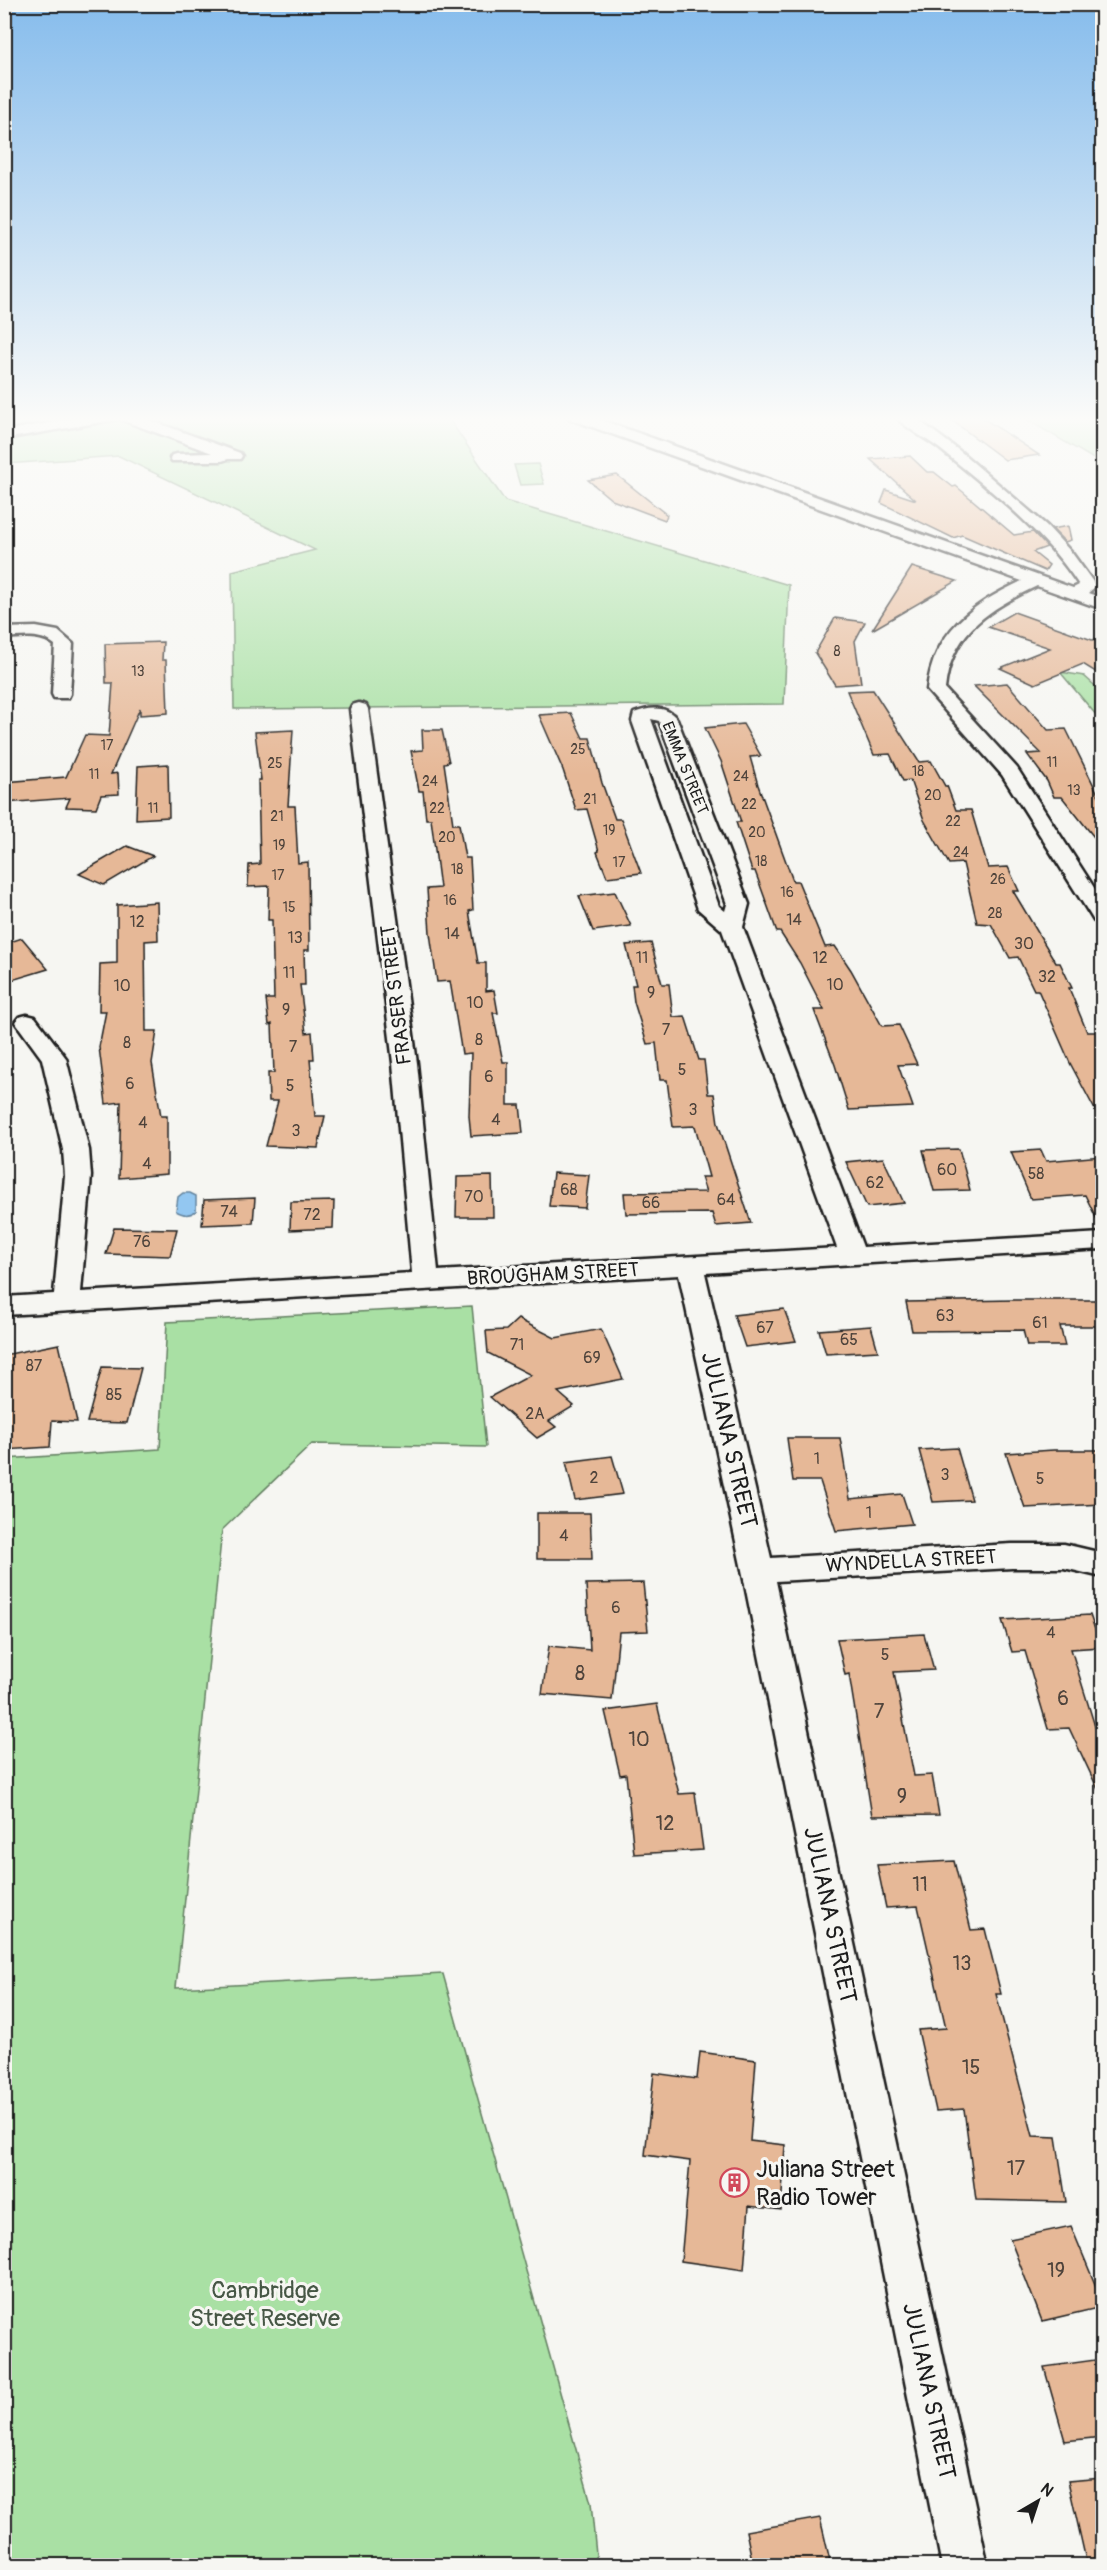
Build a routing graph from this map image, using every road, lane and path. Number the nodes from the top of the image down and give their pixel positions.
1 (909, 536) edge
2 (1049, 536) edge
3 (1035, 581) junction
4 (1075, 594) junction
5 (1102, 604) edge
6 (4, 633) edge
7 (61, 694) dead end
8 (359, 709) dead end
9 (1102, 916) edge
10 (732, 927) junction
11 (27, 1022) dead end
12 (1102, 1242) edge
13 (854, 1257) junction
14 (690, 1266) junction
15 (426, 1281) junction
16 (67, 1303) junction
17 (4, 1306) edge
18 (1102, 1545) edge
19 (1064, 1556) junction
20 (1102, 1565) edge
21 (758, 1570) junction
22 (965, 2565) edge

1 - 3 street
2 - 4 street
3 - 4 street
3 - 9 street
4 - 5 street
6 - 7 street
8 - 15 street, FRASER STREET
10 - 10 street, EMMA STREET
10 - 13 street, EMMA STREET
11 - 16 street
12 - 13 street, BROUGHAM STREET
13 - 14 street, BROUGHAM STREET
14 - 15 street, BROUGHAM STREET
14 - 21 street, JULIANA STREET
15 - 16 street, BROUGHAM STREET
16 - 17 street, BROUGHAM STREET
18 - 19 street, WYNDELLA STREET
19 - 20 street, WYNDELLA STREET
19 - 21 street, WYNDELLA STREET
21 - 22 street, JULIANA STREET

